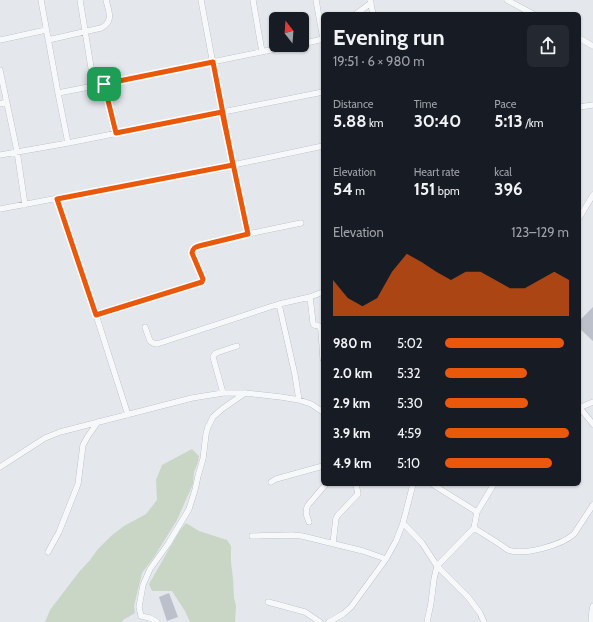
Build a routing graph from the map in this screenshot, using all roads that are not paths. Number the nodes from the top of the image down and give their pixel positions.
1 (40, 0) edge
2 (80, 0) edge
3 (106, 0) edge
4 (201, 0) edge
5 (253, 0) edge
6 (316, 0) edge
7 (507, 0) edge
8 (370, 2) edge
9 (358, 12) edge
10 (372, 12) edge
11 (529, 12) edge
12 (321, 28) edge
13 (46, 30) junction
14 (86, 31) junction
15 (321, 39) edge
16 (581, 39) edge
17 (0, 40) edge
18 (48, 40) junction
19 (309, 42) edge
20 (593, 46) edge
21 (269, 51) edge
22 (262, 52) junction
23 (213, 62) junction
24 (0, 70) edge
25 (104, 84) junction
26 (94, 86) junction
27 (321, 92) edge
28 (58, 93) junction
29 (3, 103) edge
30 (593, 105) edge
31 (581, 107) edge
32 (222, 112) junction
33 (116, 133) junction
34 (68, 143) junction
35 (321, 146) edge
36 (16, 151) junction
37 (0, 155) edge
38 (233, 165) junction
39 (593, 195) edge
40 (57, 199) junction
41 (25, 205) junction
42 (0, 209) edge
43 (581, 215) edge
44 (301, 223) dead end
45 (248, 234) junction
46 (321, 293) edge
47 (310, 297) junction
48 (279, 304) junction
49 (96, 315) junction
50 (145, 327) dead end
51 (321, 328) edge
52 (237, 346) dead end
53 (223, 393) junction
54 (245, 393) junction
55 (299, 400) junction
56 (593, 402) edge
57 (581, 407) edge
58 (321, 410) edge
59 (581, 410) edge
60 (128, 415) junction
61 (98, 422) junction
62 (593, 424) edge
63 (0, 467) edge
64 (321, 467) edge
65 (271, 482) dead end
66 (324, 486) edge
67 (356, 486) edge
68 (412, 486) edge
69 (435, 486) edge
70 (493, 486) edge
71 (593, 505) edge
72 (477, 512) junction
73 (309, 522) dead end
74 (403, 523) junction
75 (474, 528) junction
76 (252, 536) dead end
77 (333, 543) junction
78 (48, 552) dead end
79 (386, 559) junction
80 (437, 566) junction
81 (268, 602) dead end
82 (593, 606) edge
83 (141, 616) junction
84 (136, 622) edge
85 (156, 622) edge
86 (320, 622) edge
87 (329, 622) edge
88 (427, 622) edge
89 (484, 622) edge
90 (591, 622) edge

1 - 13 street
2 - 14 street
3 - 14 street
4 - 23 street
5 - 22 street
6 - 12 street
7 - 11 street
8 - 9 street
8 - 10 street
13 - 17 street
13 - 18 street
14 - 18 street
14 - 26 street
15 - 19 street
16 - 20 street
18 - 28 street
21 - 22 street
22 - 23 street
23 - 25 street
23 - 32 street
24 - 29 street
25 - 26 street
25 - 33 street
26 - 28 street
27 - 32 street
28 - 34 street
29 - 36 street
30 - 31 street
32 - 33 street
32 - 38 street
33 - 34 street
34 - 36 street
35 - 38 street
36 - 37 street
36 - 41 street
38 - 40 street
38 - 45 street
39 - 43 street
40 - 41 street
40 - 49 street
41 - 42 street
44 - 45 street
45 - 49 street
46 - 47 street
47 - 48 street
47 - 51 street
48 - 50 street
48 - 55 street
49 - 60 street
52 - 53 street
53 - 54 street
53 - 60 street
54 - 55 street
54 - 83 street
55 - 58 street
56 - 57 street
59 - 62 street
60 - 61 street
61 - 63 street
61 - 78 street
64 - 65 street
66 - 73 street
67 - 77 street
68 - 74 street
69 - 72 street
70 - 72 street
71 - 75 street
72 - 75 street
74 - 79 street
74 - 80 street
75 - 80 street
76 - 77 street
77 - 79 street
79 - 87 street
80 - 88 street
80 - 89 street
81 - 86 street
82 - 90 street
83 - 84 street
83 - 85 street

